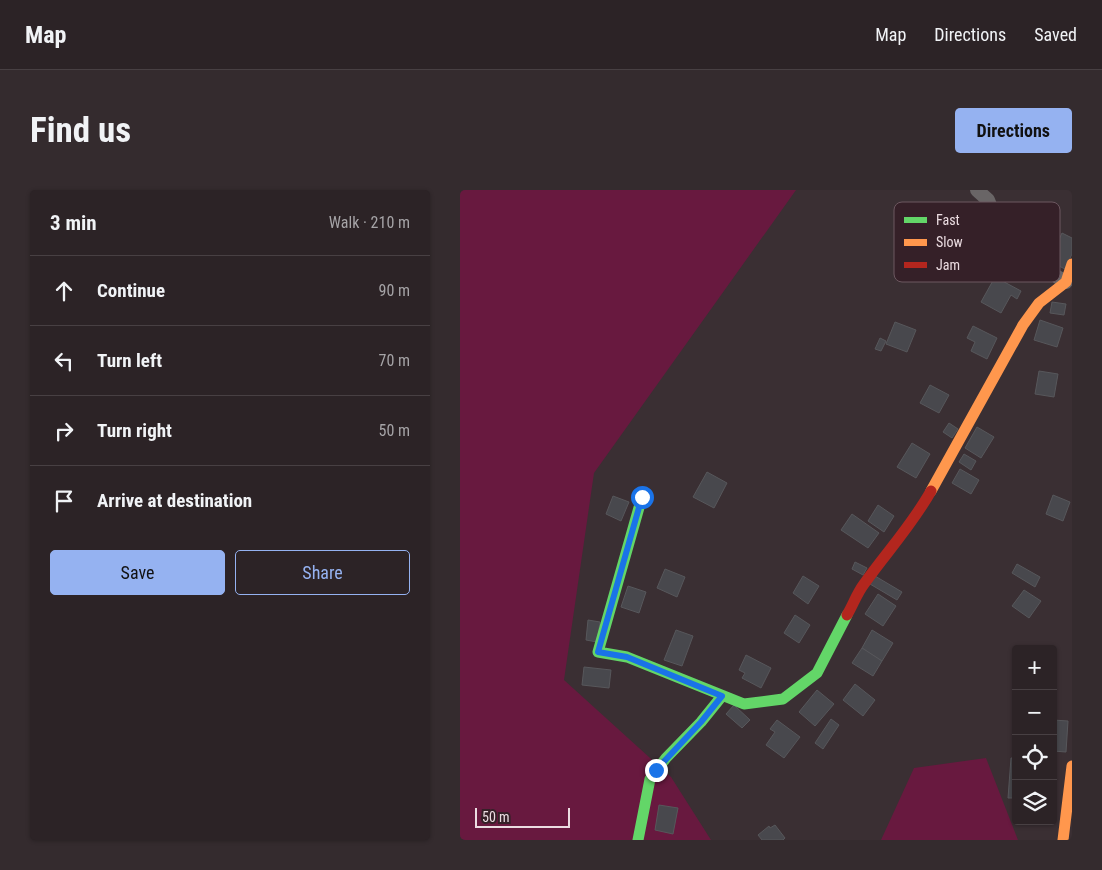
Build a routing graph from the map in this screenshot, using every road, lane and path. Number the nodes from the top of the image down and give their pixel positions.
1 (977, 190) edge
2 (989, 202) edge
3 (1072, 264) edge
4 (1060, 279) edge
5 (1066, 282) junction
6 (642, 497) dead end
7 (722, 696) junction
8 (1072, 766) edge
9 (638, 840) edge
10 (1063, 840) edge

1 - 2 street
3 - 5 street
4 - 5 street
5 - 7 street
6 - 7 street
7 - 9 street
8 - 10 street

